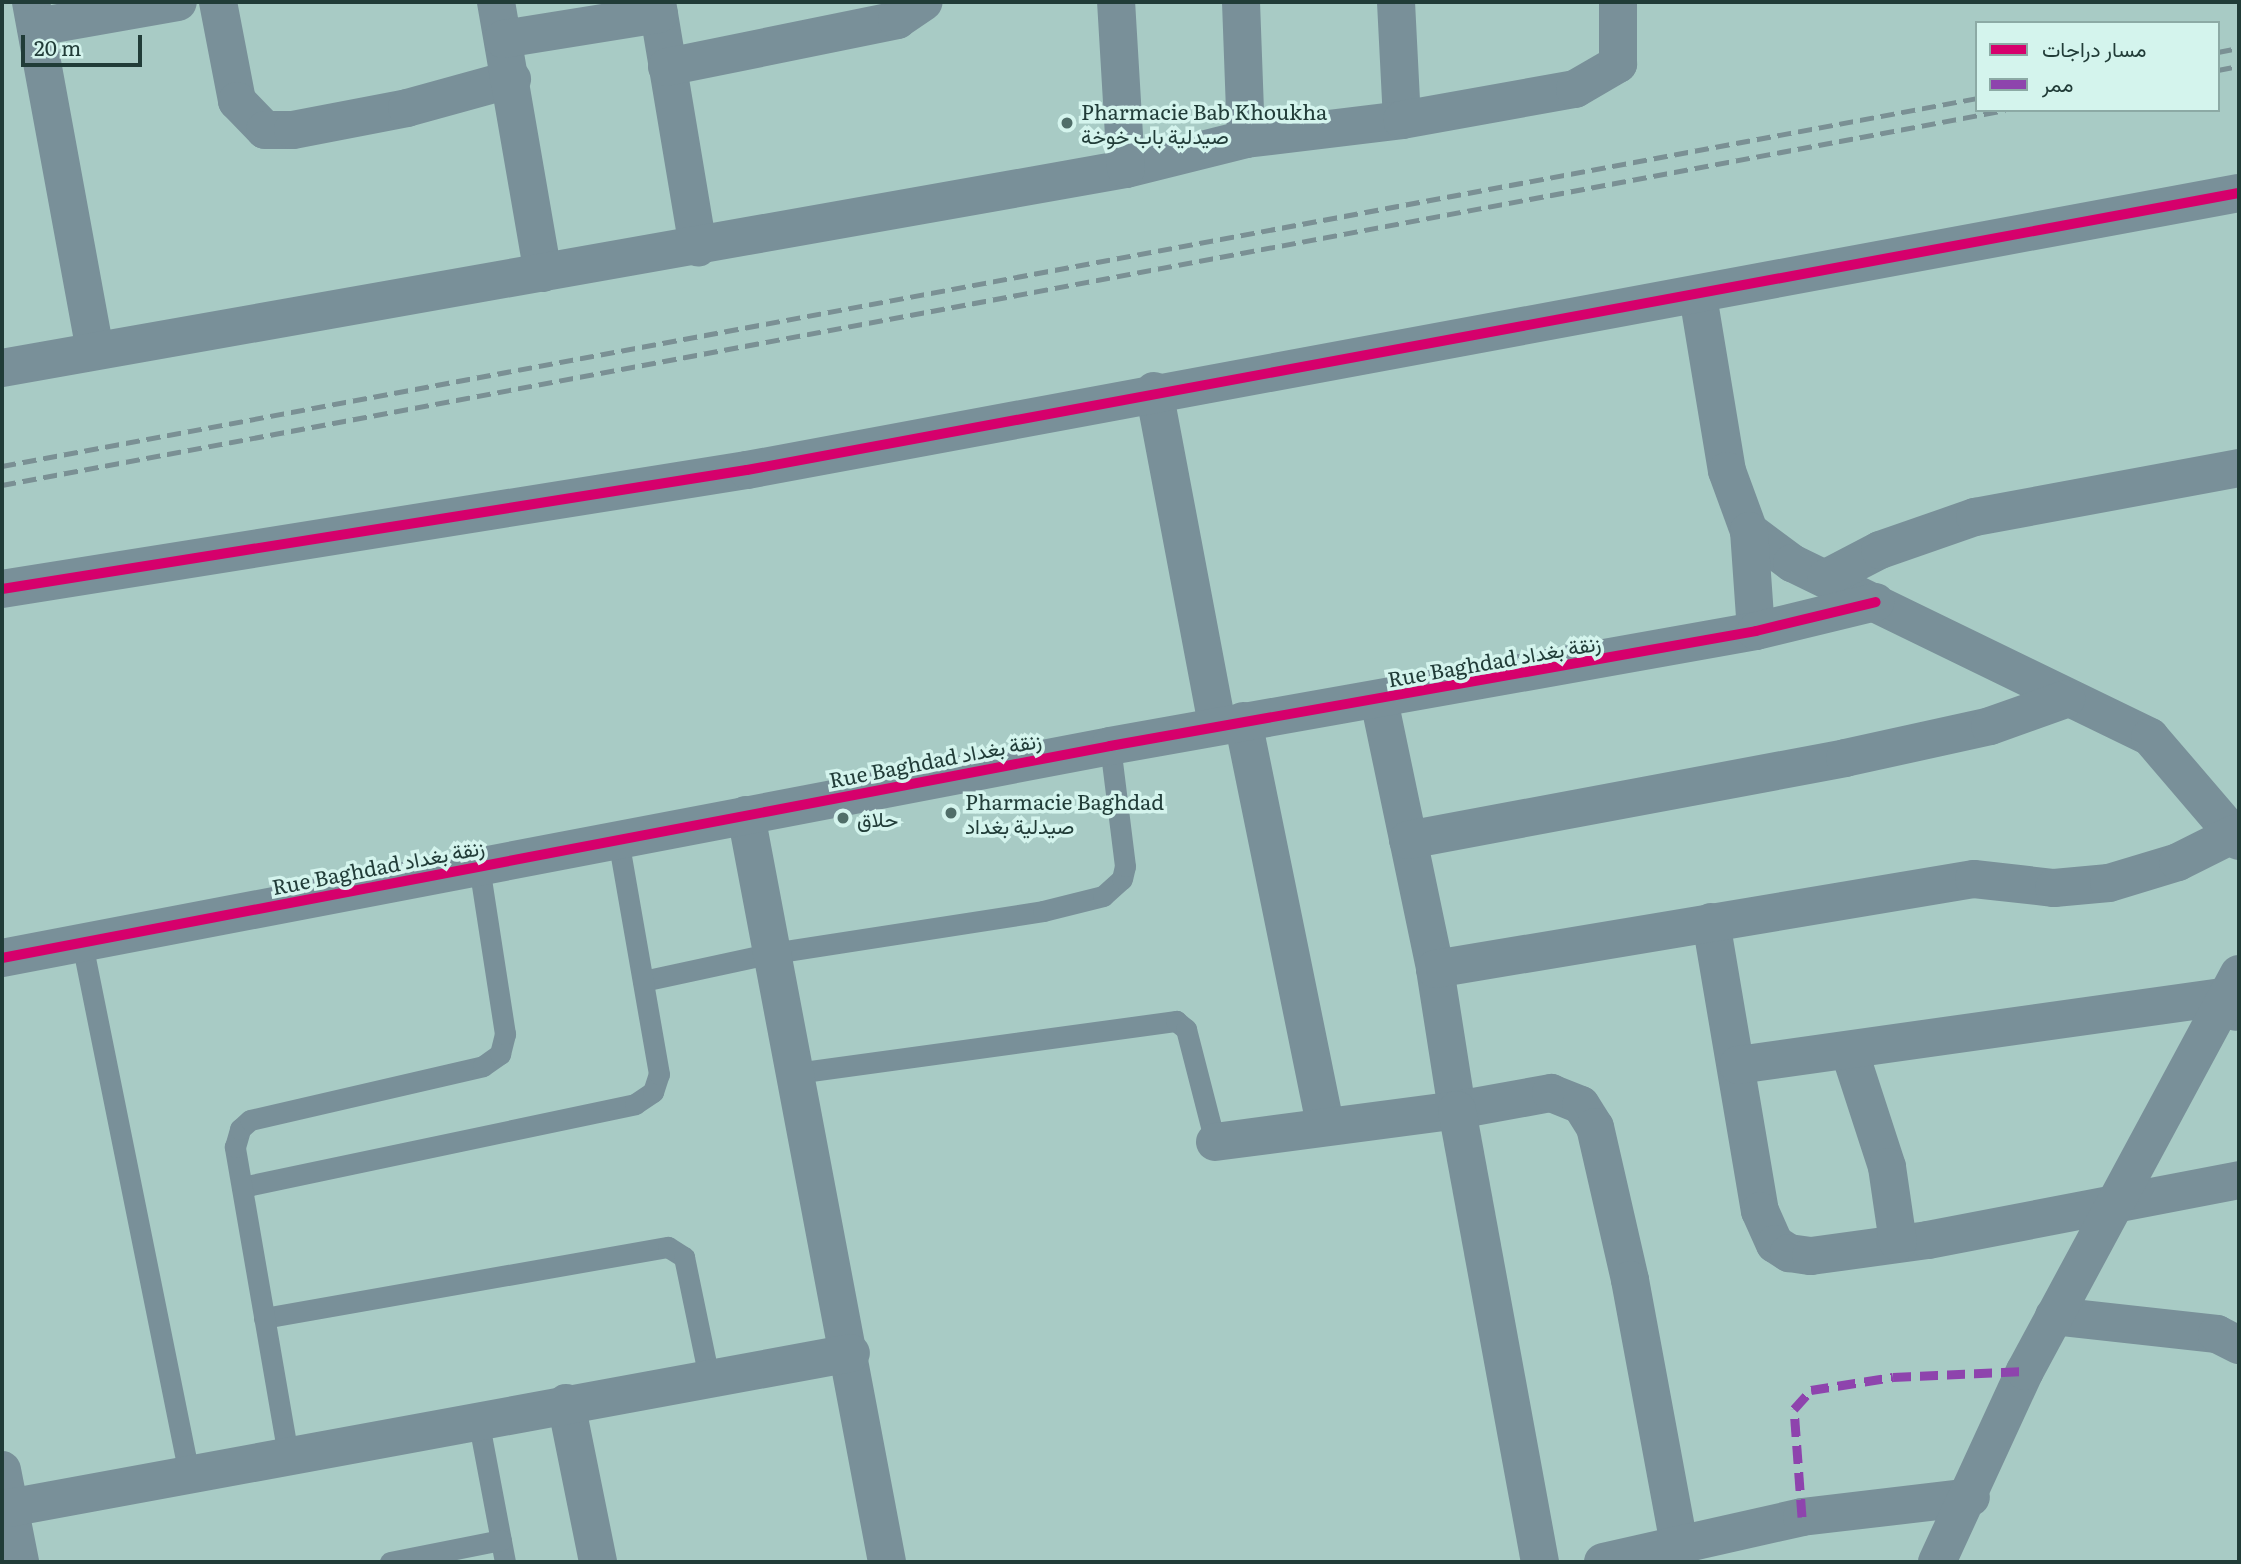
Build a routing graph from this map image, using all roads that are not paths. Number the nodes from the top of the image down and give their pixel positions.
1 (178, 2) edge
2 (218, 2) edge
3 (496, 2) edge
4 (924, 2) edge
5 (1116, 2) edge
6 (1241, 2) edge
7 (1395, 2) edge
8 (1618, 2) edge
9 (658, 8) edge
10 (34, 14) edge
11 (503, 39) junction
12 (667, 67) junction
13 (512, 79) junction
14 (1402, 120) junction
15 (1246, 139) junction
16 (1126, 169) junction
17 (2239, 193) edge
18 (698, 248) junction
19 (543, 273) junction
20 (1698, 296) junction
21 (95, 350) junction
22 (2, 368) edge
23 (1154, 391) junction
24 (2239, 468) edge
25 (1749, 531) junction
26 (1826, 578) junction
27 (2, 589) edge
28 (1877, 602) junction
29 (1756, 631) junction
30 (2015, 671) junction
31 (2066, 699) junction
32 (1379, 700) junction
33 (2011, 720) junction
34 (1230, 724) junction
35 (1110, 746) junction
36 (746, 815) junction
37 (2237, 837) edge
38 (618, 839) junction
39 (1408, 839) junction
40 (479, 866) junction
41 (1711, 922) junction
42 (82, 943) junction
43 (773, 953) junction
44 (2, 958) edge
45 (1435, 969) junction
46 (643, 981) junction
47 (2235, 996) edge
48 (2239, 1042) edge
49 (1849, 1050) junction
50 (2200, 1051) junction
51 (1738, 1065) junction
52 (796, 1073) junction
53 (1457, 1110) junction
54 (1325, 1125) junction
55 (1215, 1142) joint
56 (2239, 1180) edge
57 (242, 1187) junction
58 (2113, 1205) junction
59 (1898, 1242) junction
60 (2054, 1316) junction
61 (264, 1318) junction
62 (2239, 1345) edge
63 (851, 1353) junction
64 (709, 1378) junction
65 (566, 1403) junction
66 (478, 1419) junction
67 (288, 1455) junction
68 (2, 1470) edge
69 (189, 1474) junction
70 (1971, 1497) junction
71 (9, 1508) junction
72 (500, 1540) junction
73 (1679, 1544) junction
74 (20, 1562) edge
75 (390, 1562) edge
76 (505, 1562) edge
77 (598, 1562) edge
78 (887, 1562) edge
79 (1540, 1562) edge
80 (1603, 1562) edge
81 (1937, 1562) edge

1 - 10 street
2 - 13 street
3 - 11 street
4 - 12 street
5 - 16 street
6 - 15 street
7 - 14 street
8 - 14 street
9 - 11 street
9 - 12 street
10 - 21 street
11 - 13 street
12 - 18 street
13 - 19 street
14 - 15 street
15 - 16 street
16 - 18 street
17 - 20 street
18 - 19 street
19 - 21 street
20 - 23 street
20 - 25 street
21 - 22 street
23 - 27 street
23 - 34 street
24 - 26 street
25 - 26 street
25 - 29 street
26 - 28 street
28 - 29 street, Rue Baghdad زنقة بغداد
28 - 30 street
29 - 32 street, Rue Baghdad زنقة بغداد
30 - 31 street
30 - 33 street
31 - 33 street
31 - 37 street
32 - 34 street, Rue Baghdad زنقة بغداد
32 - 39 street
33 - 39 street
34 - 35 street, Rue Baghdad زنقة بغداد
34 - 54 street
35 - 36 street, Rue Baghdad زنقة بغداد
35 - 43 lane
36 - 38 street, Rue Baghdad زنقة بغداد
36 - 43 street
37 - 41 street
38 - 40 street, Rue Baghdad زنقة بغداد
38 - 46 lane
39 - 45 street
40 - 42 street, Rue Baghdad زنقة بغداد
40 - 57 lane
41 - 45 street
41 - 51 street
42 - 44 street, Rue Baghdad زنقة بغداد
42 - 69 lane
43 - 46 lane
43 - 52 street
45 - 53 street
46 - 57 lane
47 - 49 street
47 - 50 street
48 - 50 street
49 - 51 street
49 - 59 street
50 - 58 street
51 - 59 street
52 - 55 lane
52 - 63 street
53 - 54 street
53 - 73 street
53 - 79 street
54 - 55 street
56 - 58 street
57 - 61 lane
58 - 59 street
58 - 60 street
60 - 62 street
60 - 70 street
61 - 64 lane
61 - 67 lane
63 - 64 street
63 - 78 street
64 - 65 street
65 - 66 street
65 - 77 street
66 - 67 street
66 - 72 lane
67 - 69 street
68 - 71 street
69 - 71 street
70 - 73 street
70 - 81 street
71 - 74 street
72 - 75 lane
72 - 76 lane
73 - 80 street

